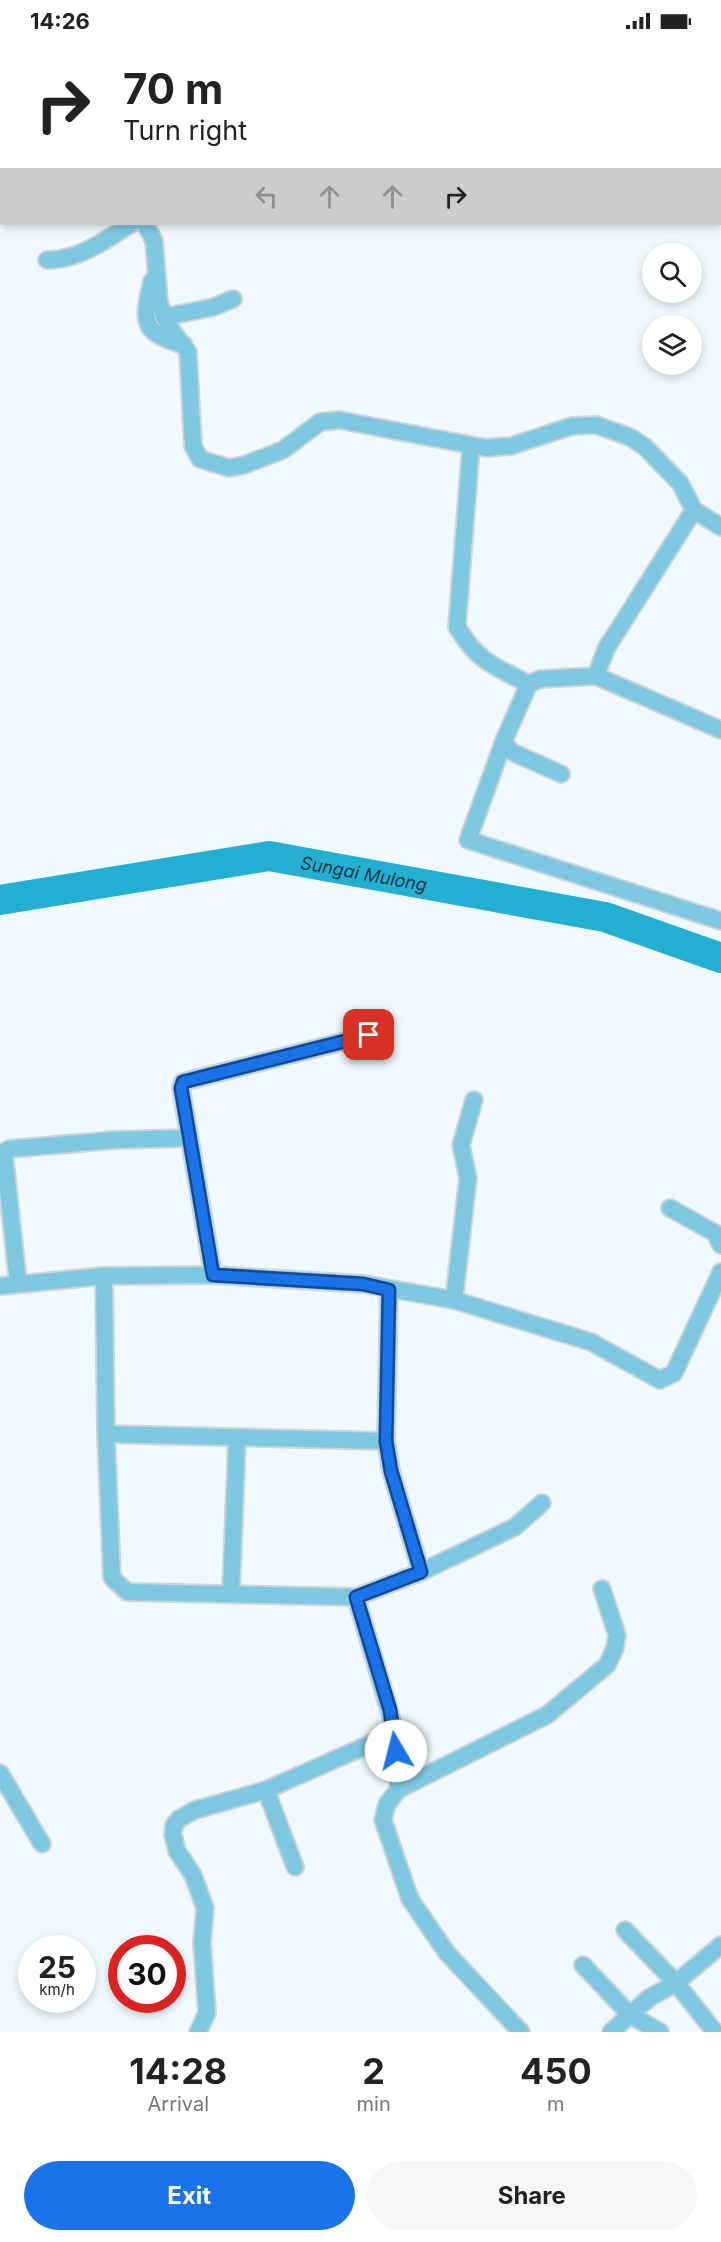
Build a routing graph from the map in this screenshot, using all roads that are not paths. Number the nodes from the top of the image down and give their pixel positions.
1 (129, 225) edge
2 (146, 225) edge
3 (46, 260) dead end
4 (156, 271) junction
5 (233, 299) dead end
6 (164, 317) junction
7 (184, 345) junction
8 (471, 446) junction
9 (694, 510) junction
10 (721, 527) edge
11 (596, 676) junction
12 (529, 684) junction
13 (721, 730) edge
14 (505, 738) junction
15 (561, 774) dead end
16 (721, 921) edge
17 (369, 1035) dead end
18 (474, 1100) dead end
19 (188, 1138) junction
20 (670, 1208) dead end
21 (721, 1245) edge
22 (721, 1272) edge
23 (213, 1275) junction
24 (104, 1276) junction
25 (18, 1283) junction
26 (0, 1286) edge
27 (389, 1290) junction
28 (454, 1300) junction
29 (106, 1434) junction
30 (237, 1439) junction
31 (386, 1441) junction
32 (542, 1503) dead end
33 (421, 1572) junction
34 (602, 1589) dead end
35 (231, 1593) junction
36 (356, 1597) junction
37 (395, 1733) junction
38 (0, 1773) edge
39 (399, 1789) junction
40 (266, 1790) junction
41 (42, 1844) dead end
42 (295, 1866) dead end
43 (625, 1930) dead end
44 (721, 1945) edge
45 (583, 1965) dead end
46 (676, 1983) junction
47 (630, 2015) junction
48 (198, 2032) edge
49 (521, 2032) edge
50 (610, 2032) edge
51 (660, 2032) edge
52 (715, 2032) edge

1 - 3 street
2 - 4 street
4 - 6 street
4 - 7 street
5 - 6 street
6 - 7 street
7 - 8 street
8 - 9 street
8 - 12 street
9 - 10 street
9 - 11 street
11 - 12 street
11 - 13 street
12 - 14 street
14 - 15 street
14 - 16 street
17 - 19 street
18 - 28 street
19 - 23 street
19 - 25 street
20 - 21 street
22 - 28 street
23 - 24 street
23 - 27 street
24 - 25 street
24 - 29 street
25 - 26 street
27 - 28 street
27 - 31 street
29 - 30 street
29 - 35 street
30 - 31 street
30 - 35 street
31 - 33 street
32 - 33 street
33 - 36 street
34 - 39 street
35 - 36 street
36 - 37 street
37 - 39 street
37 - 40 street
38 - 41 street
39 - 49 street
40 - 42 street
40 - 48 street
43 - 46 street
44 - 46 street
45 - 47 street
46 - 47 street
46 - 52 street
47 - 50 street
47 - 51 street

